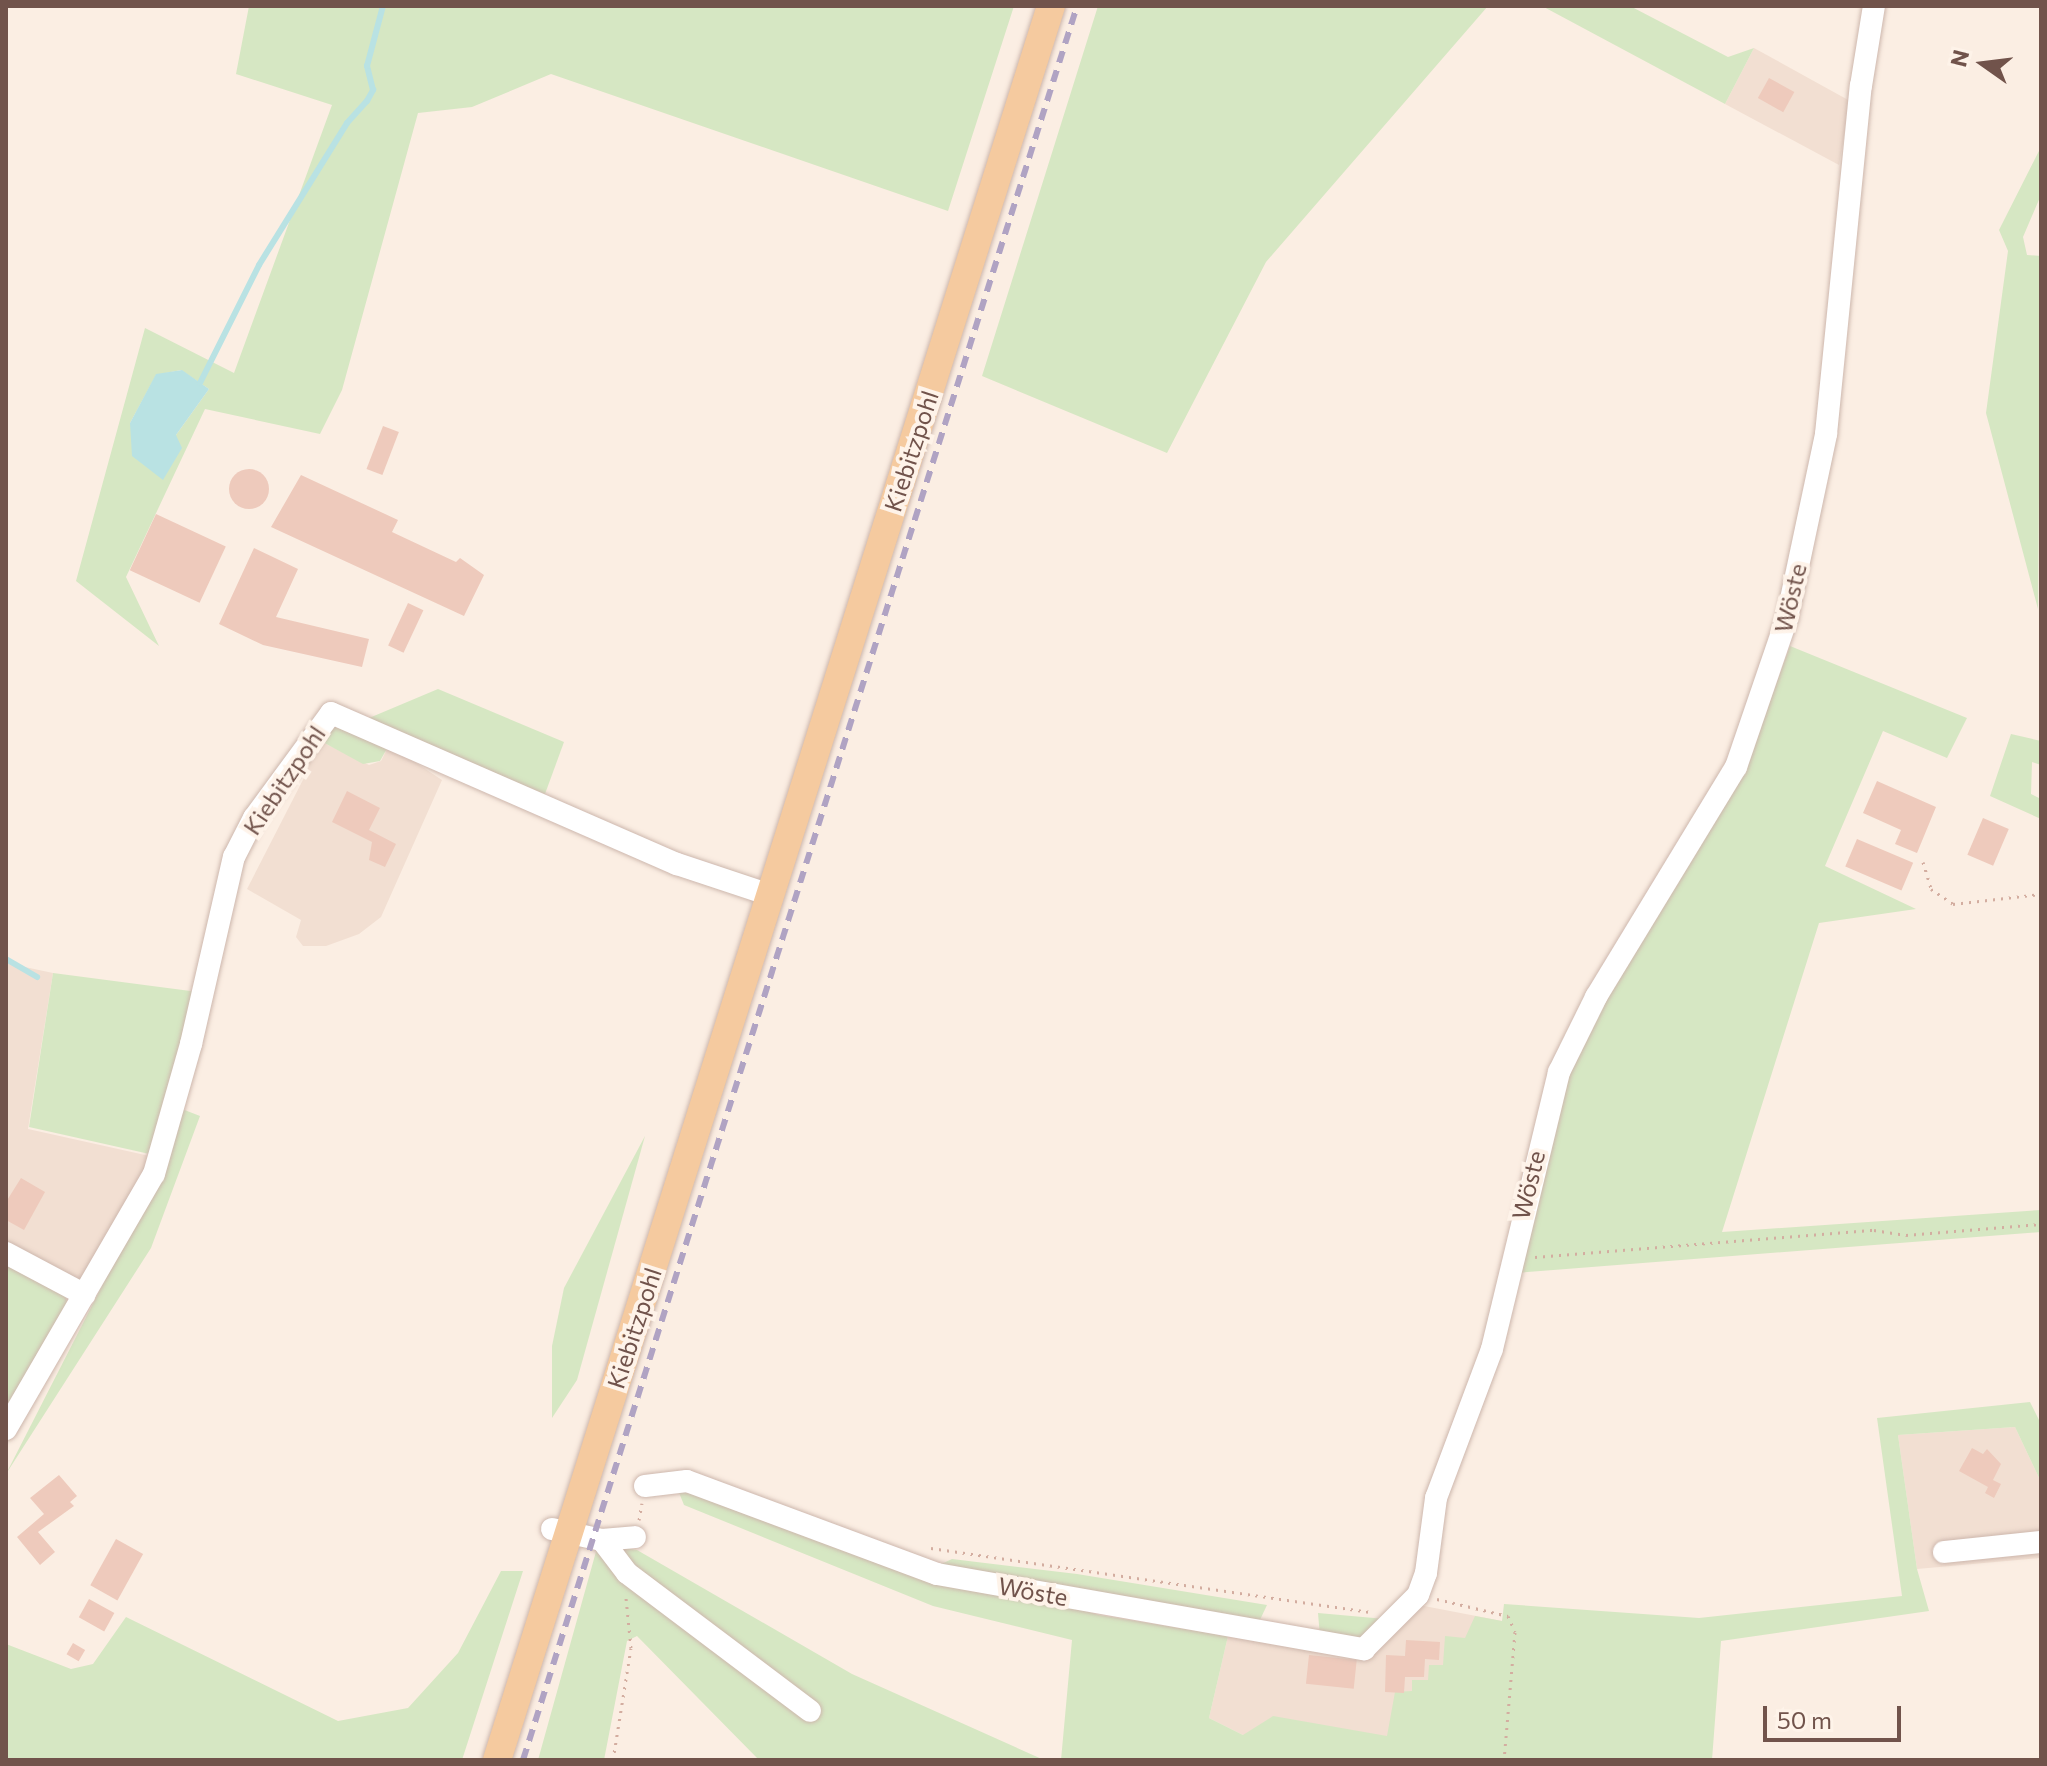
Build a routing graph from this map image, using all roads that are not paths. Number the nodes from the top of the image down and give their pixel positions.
1 (1051, 6) edge
2 (1874, 6) edge
3 (770, 895) junction
4 (6, 1253) edge
5 (85, 1295) junction
6 (6, 1429) edge
7 (645, 1486) dead end
8 (561, 1531) junction
9 (635, 1537) dead end
10 (602, 1540) junction
11 (2041, 1542) edge
12 (1944, 1552) dead end
13 (810, 1711) dead end
14 (497, 1760) edge

1 - 3 main road, Kiebitzpohl
2 - 7 street, Wöste
3 - 5 street, Kiebitzpohl
3 - 8 main road, Kiebitzpohl
4 - 5 street
5 - 6 street, Kiebitzpohl
8 - 10 street
8 - 14 main road, Kiebitzpohl
9 - 10 street
10 - 13 street
11 - 12 street

